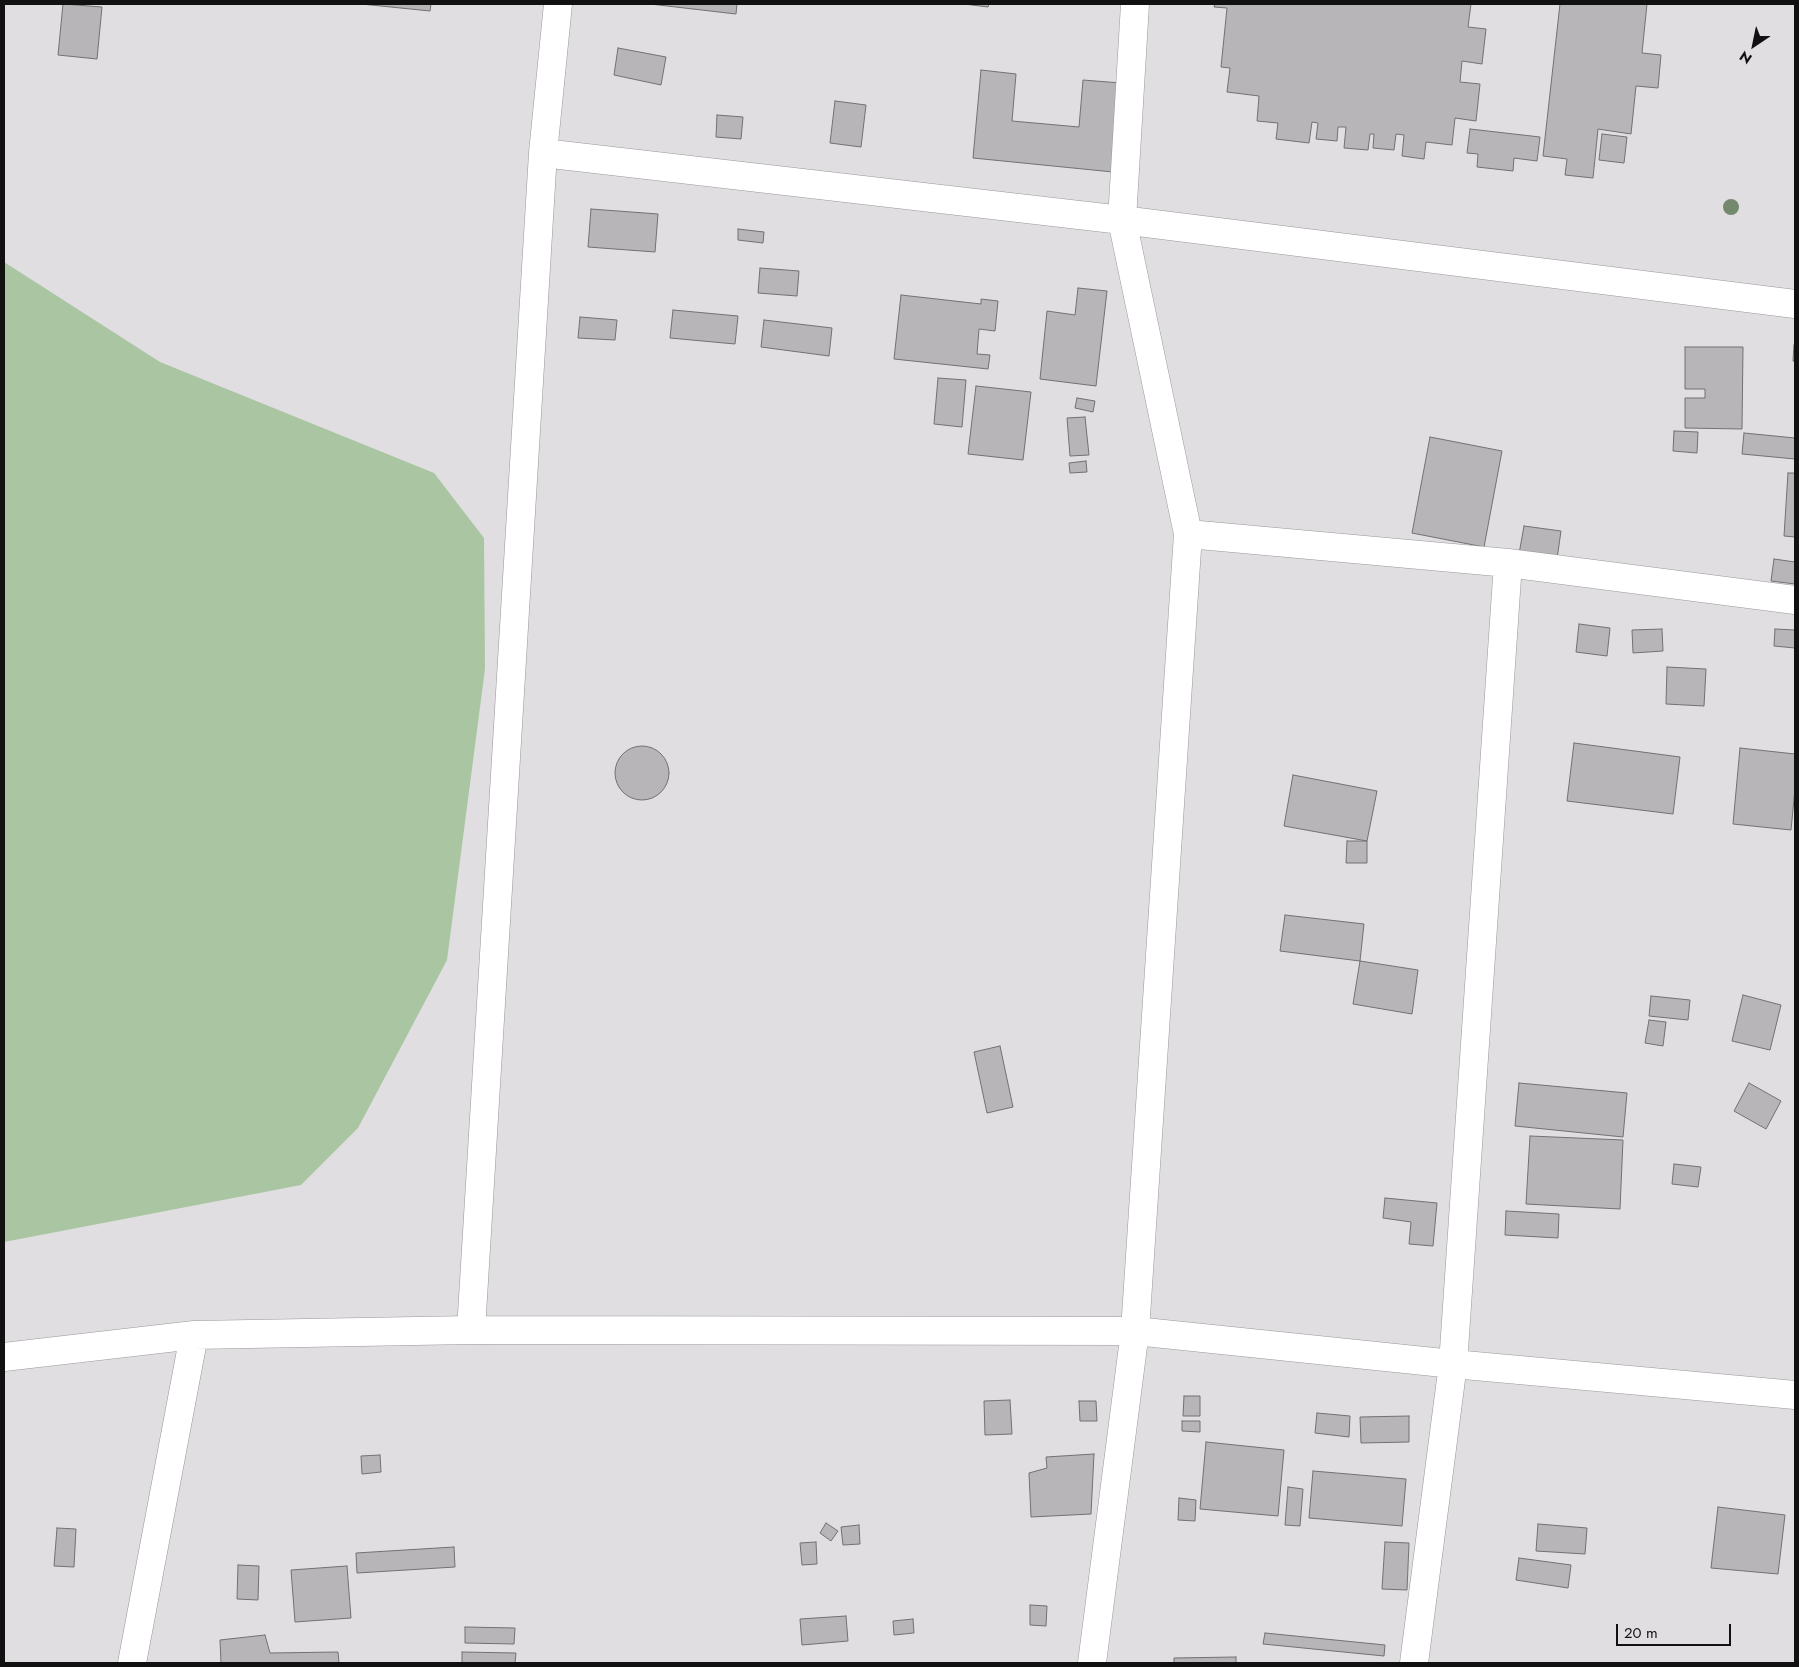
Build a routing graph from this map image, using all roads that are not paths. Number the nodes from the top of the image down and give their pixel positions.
1 (558, 4) edge
2 (1135, 4) edge
3 (543, 153) junction
4 (1122, 220) junction
5 (1795, 298) edge
6 (1188, 534) junction
7 (1508, 563) junction
8 (1795, 600) edge
9 (471, 1330) junction
10 (1135, 1331) junction
11 (194, 1335) junction
12 (4, 1357) edge
13 (1454, 1364) junction
14 (1795, 1395) edge
15 (132, 1663) edge
16 (1092, 1663) edge
17 (1414, 1663) edge

1 - 3 street
2 - 4 street
3 - 4 street
3 - 9 street
4 - 5 street
4 - 6 street
6 - 7 street
6 - 10 street
7 - 8 street
7 - 13 street
9 - 10 street
9 - 11 street
10 - 13 street
10 - 16 street
11 - 12 street
11 - 15 street
13 - 14 street
13 - 17 street

